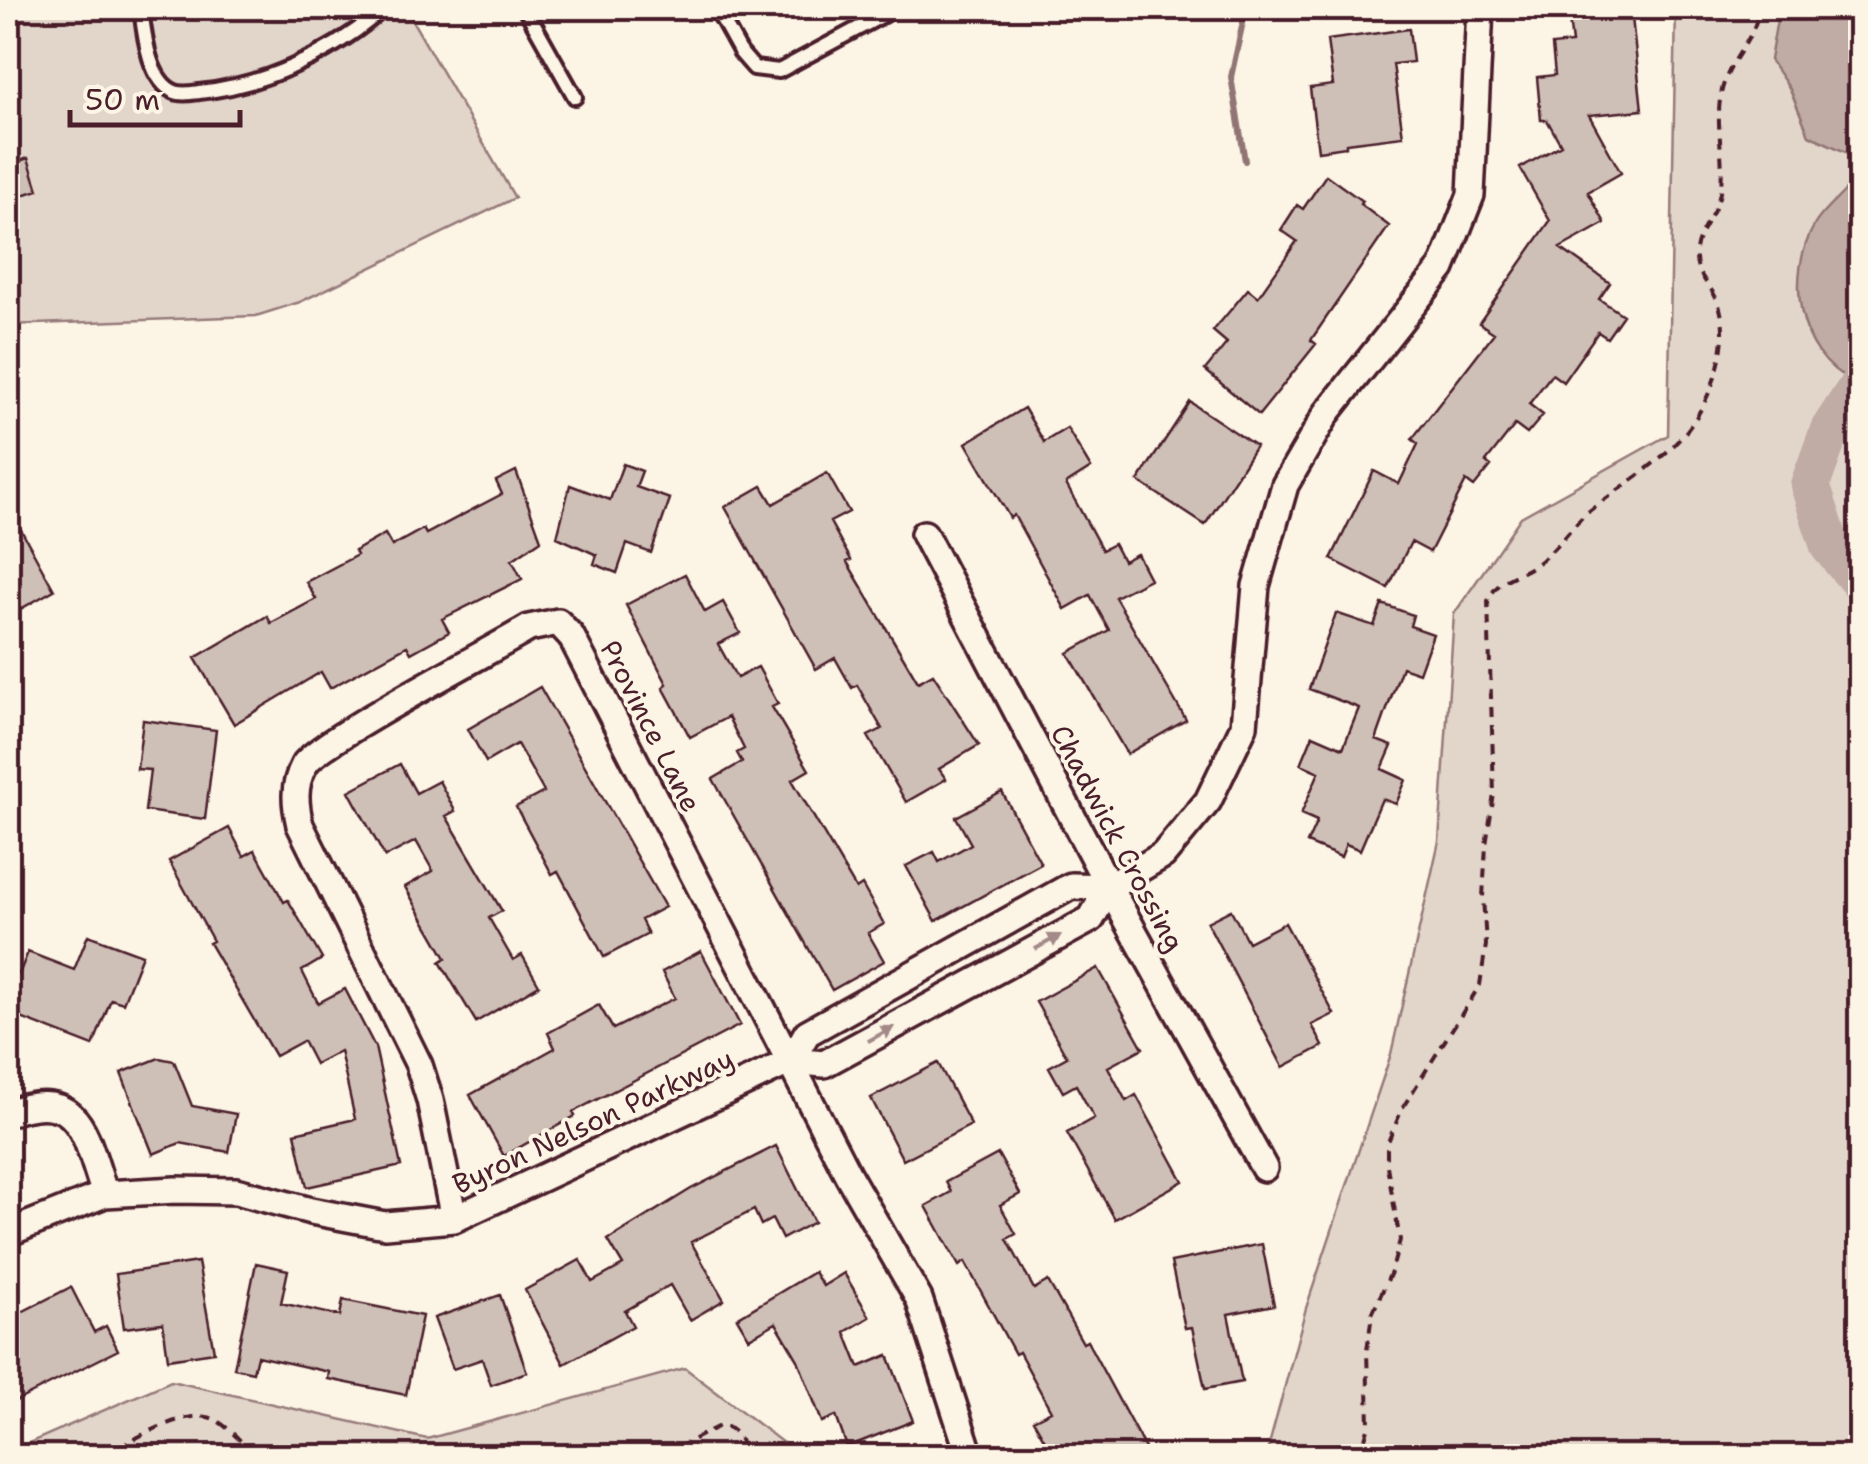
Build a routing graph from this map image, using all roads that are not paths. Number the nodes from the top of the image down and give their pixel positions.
1 (141, 8) edge
2 (376, 8) edge
3 (525, 8) edge
4 (716, 8) edge
5 (896, 8) edge
6 (1480, 8) edge
7 (575, 97) dead end
8 (924, 534) dead end
9 (1109, 887) junction
10 (938, 960) junction
11 (957, 992) junction
12 (791, 1061) junction
13 (8, 1113) edge
14 (1264, 1168) dead end
15 (105, 1194) junction
16 (454, 1219) junction
17 (8, 1233) edge
18 (970, 1456) edge

1 - 2 lane
3 - 7 lane
4 - 5 lane
6 - 9 street, Byron Nelson Parkway
8 - 9 street, Chadwick Crossing
9 - 10 street, Byron Nelson Parkway
11 -> 9 street, Byron Nelson Parkway
9 - 14 street, Chadwick Crossing
10 - 11 street
10 - 12 street, Byron Nelson Parkway
12 -> 11 street, Byron Nelson Parkway
12 - 16 street, Byron Nelson Parkway
12 - 16 street, Province Lane
12 - 18 street, Province Lane
13 - 15 street
15 - 16 street, Byron Nelson Parkway
15 - 17 street, Byron Nelson Parkway

